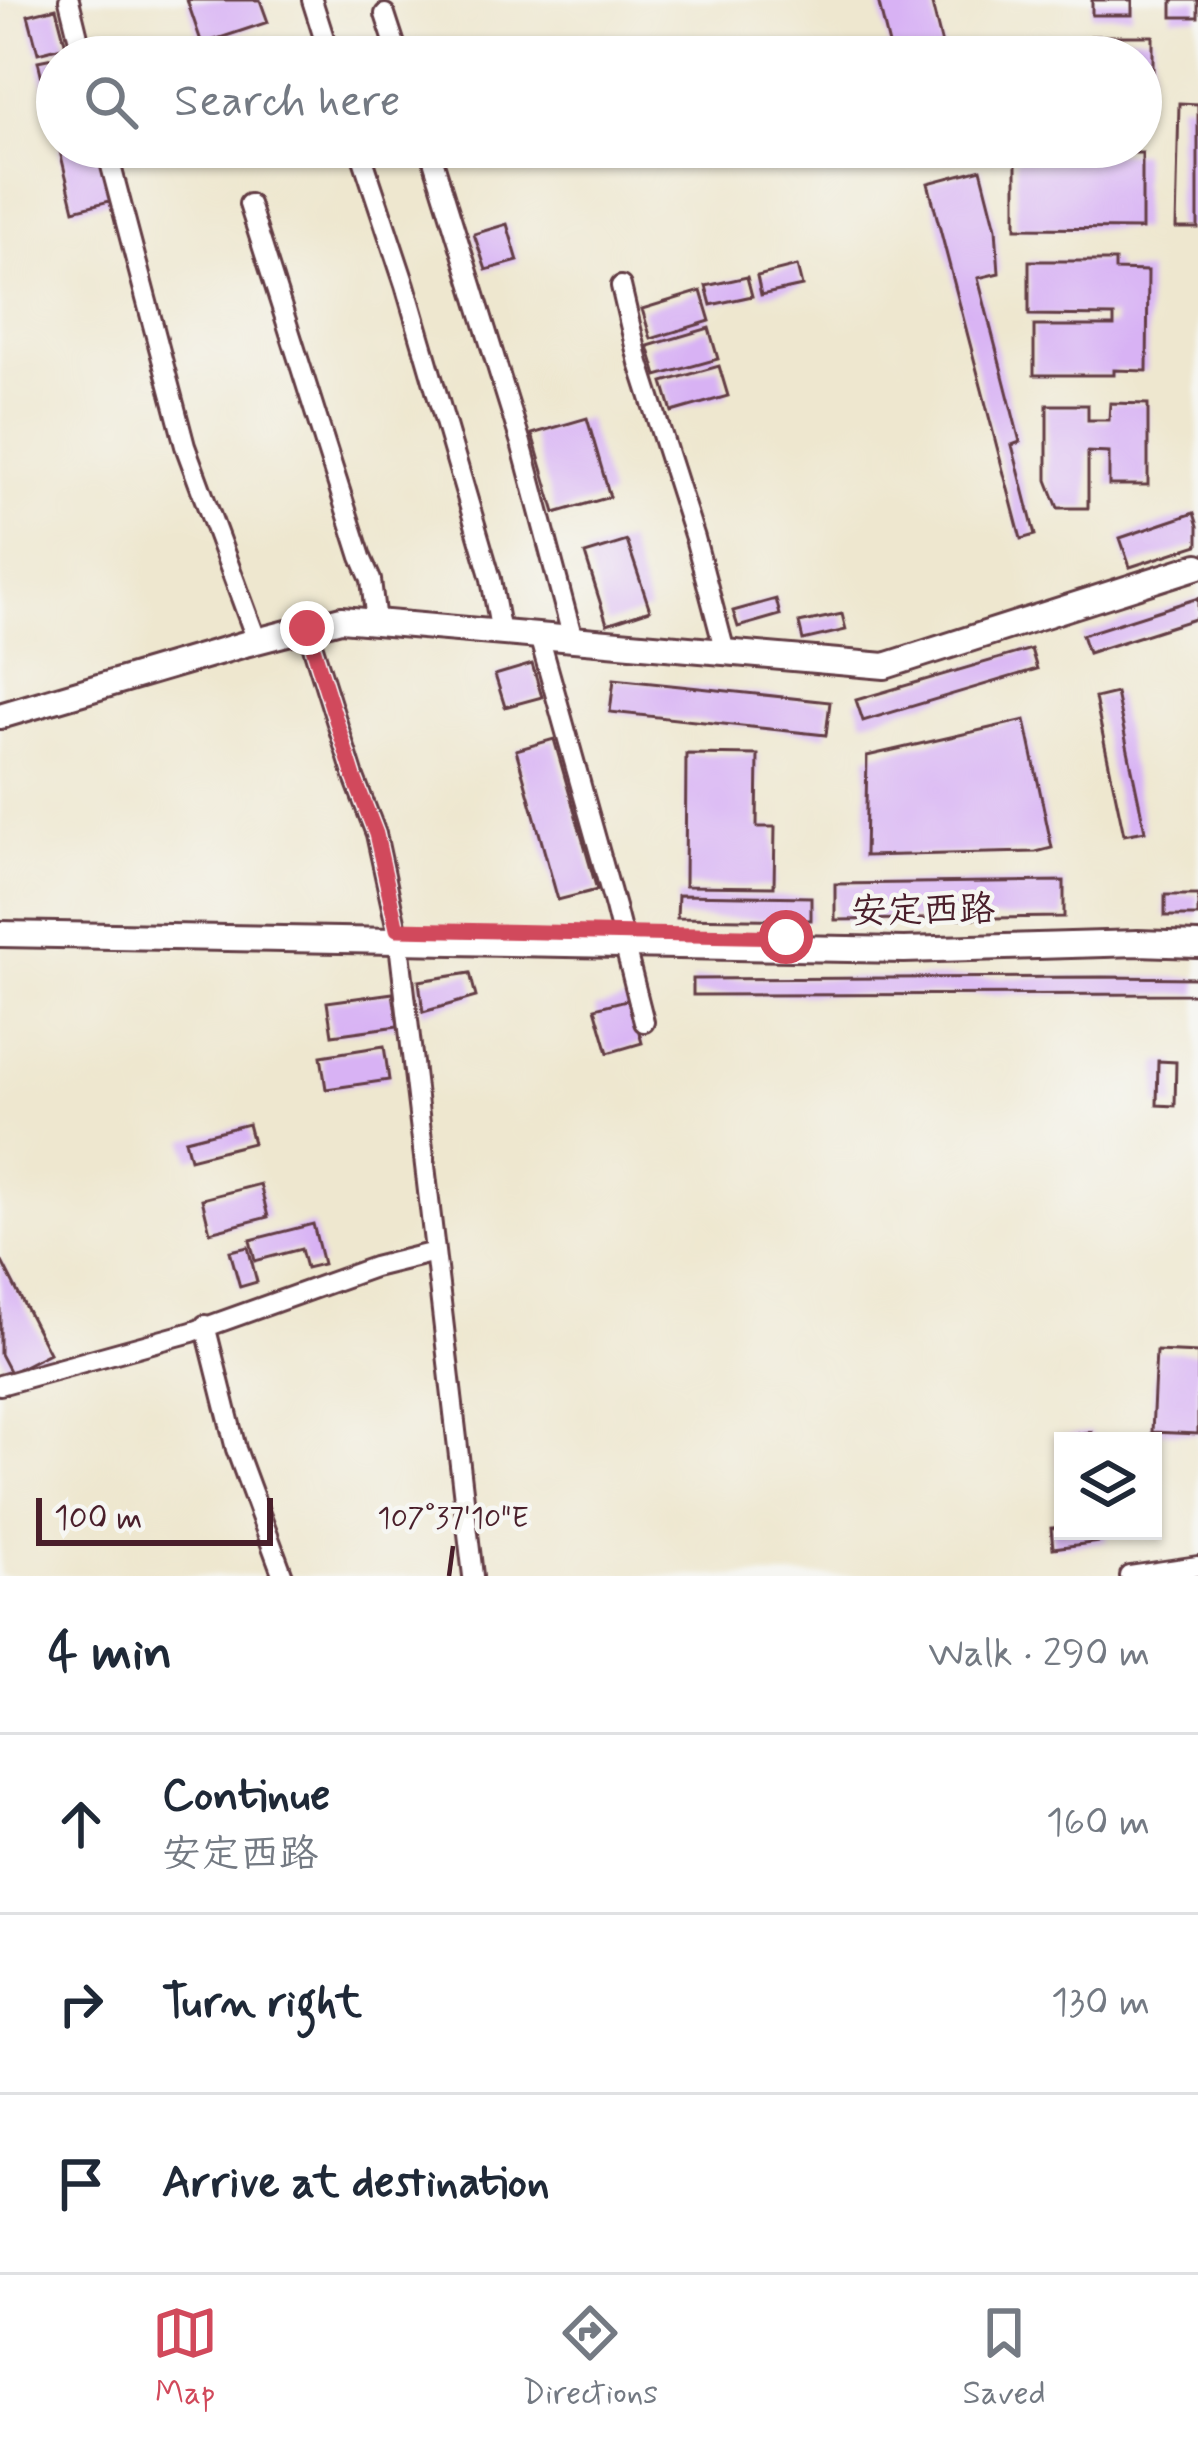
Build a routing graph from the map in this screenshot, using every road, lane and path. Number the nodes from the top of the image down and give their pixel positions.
1 (69, 0) edge
2 (312, 0) edge
3 (386, 14) dead end
4 (78, 36) edge
5 (323, 36) edge
6 (393, 36) edge
7 (112, 168) edge
8 (366, 168) edge
9 (436, 168) edge
10 (249, 204) dead end
11 (621, 286) dead end
12 (1198, 566) edge
13 (376, 622) junction
14 (307, 628) junction
15 (501, 633) junction
16 (538, 636) junction
17 (573, 639) junction
18 (257, 641) junction
19 (725, 652) junction
20 (0, 716) edge
21 (0, 922) edge
22 (0, 934) edge
23 (1198, 934) edge
24 (398, 935) junction
25 (623, 938) junction
26 (1198, 945) edge
27 (644, 1022) dead end
28 (435, 1252) junction
29 (205, 1325) junction
30 (0, 1385) edge
31 (1198, 1566) edge
32 (283, 1576) edge
33 (473, 1576) edge
34 (1130, 1576) edge

1 - 4 street
2 - 5 street
3 - 6 street
7 - 18 street
8 - 15 street
9 - 17 street
10 - 13 street
11 - 19 street
12 - 19 street
13 - 14 street
13 - 15 street
14 - 18 street
14 - 24 street
15 - 16 street
16 - 17 street
16 - 25 street
17 - 19 street
18 - 20 street
21 - 24 street, 安定西路
22 - 24 street, 安定西路
23 - 25 street, 安定西路
24 - 25 street, 安定西路
24 - 28 street
25 - 26 street, 安定西路
25 - 27 street
28 - 29 street
28 - 33 street
29 - 30 street
29 - 32 street
31 - 34 street

